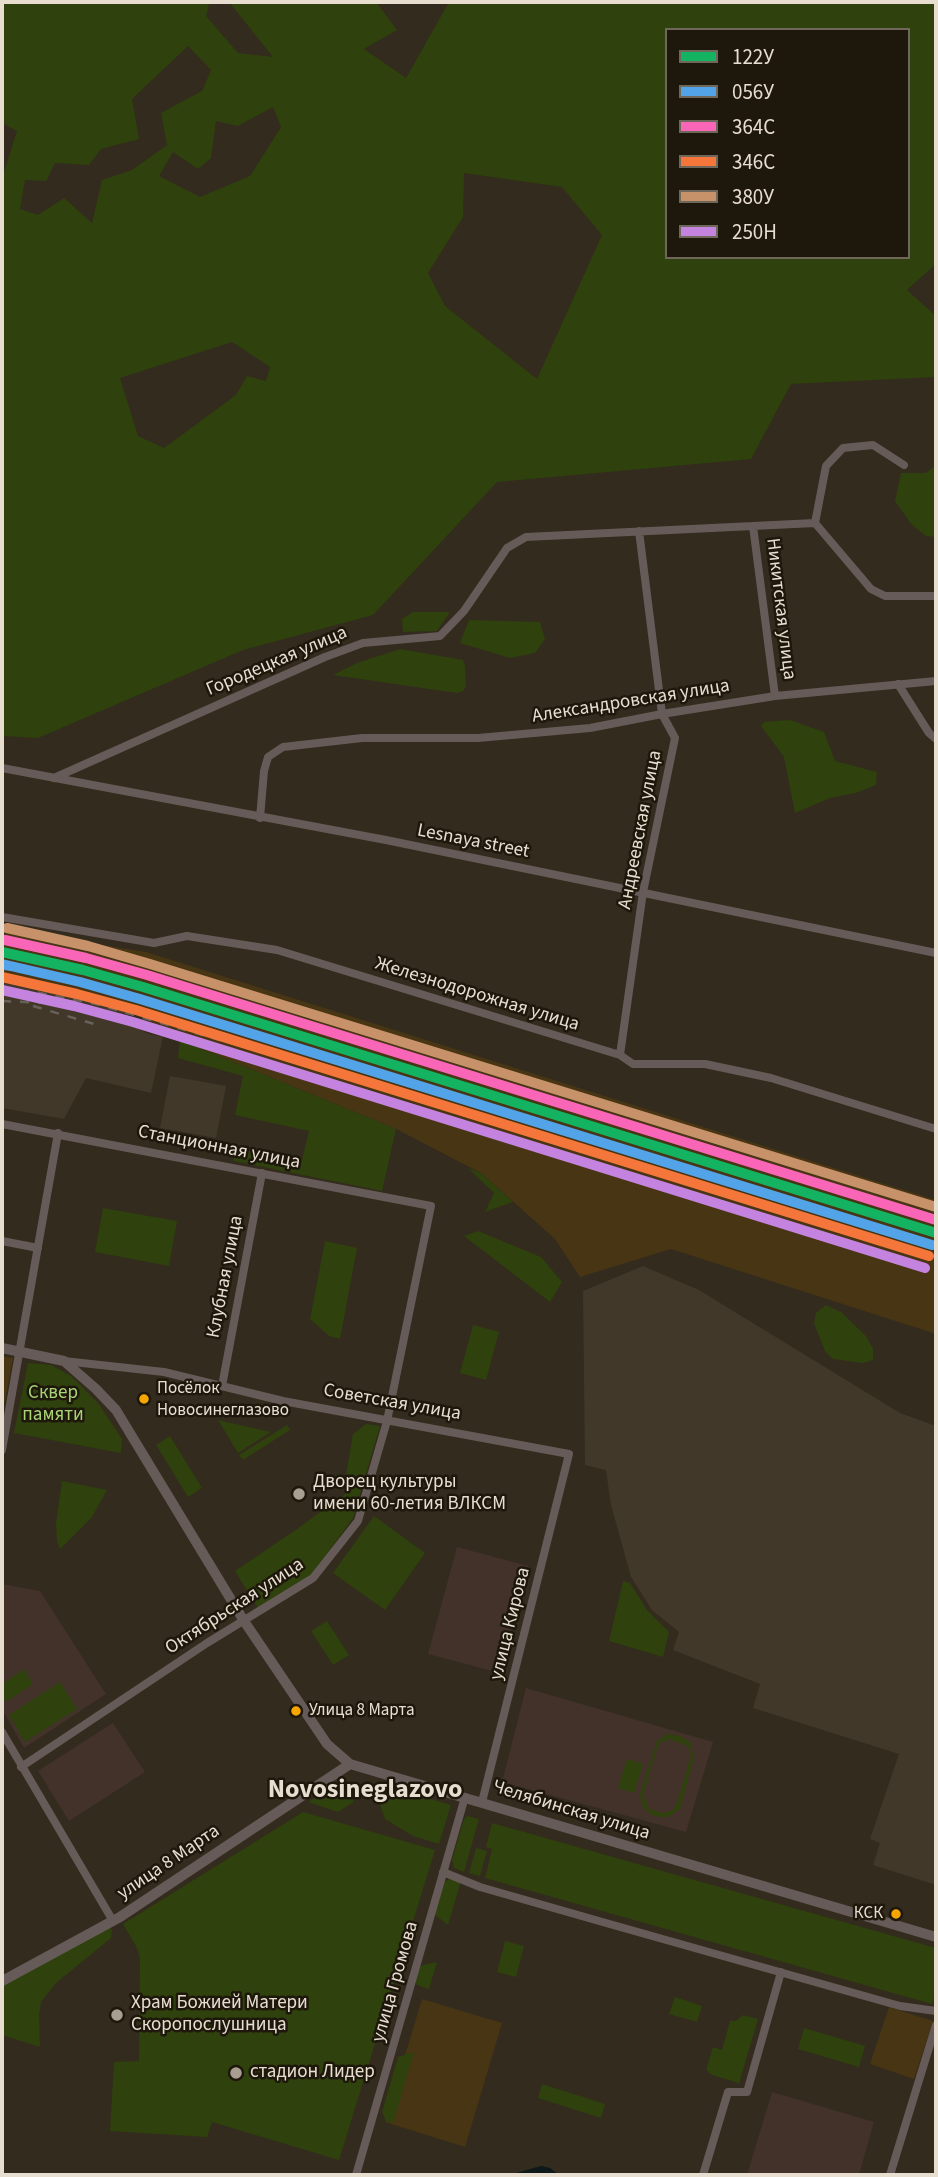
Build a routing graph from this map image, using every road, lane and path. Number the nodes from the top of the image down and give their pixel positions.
1 (904, 465) dead end
2 (815, 523) junction
3 (754, 526) junction
4 (639, 531) junction
5 (936, 596) edge
6 (936, 681) edge
7 (898, 684) junction
8 (775, 696) junction
9 (662, 713) junction
10 (936, 739) edge
11 (2, 768) edge
12 (54, 778) junction
13 (260, 818) junction
14 (643, 892) junction
15 (2, 917) edge
16 (936, 953) edge
17 (620, 1055) junction
18 (2, 1124) edge
19 (936, 1129) edge
20 (58, 1133) junction
21 (262, 1173) junction
22 (431, 1206) joint
23 (2, 1241) edge
24 (38, 1248) junction
25 (2, 1348) edge
26 (19, 1351) junction
27 (64, 1361) junction
28 (222, 1386) junction
29 (387, 1422) junction
30 (2, 1450) edge
31 (569, 1454) joint
32 (244, 1621) junction
33 (2, 1732) edge
34 (350, 1764) junction
35 (21, 1767) junction
36 (465, 1797) junction
37 (482, 1802) junction
38 (443, 1872) junction
39 (113, 1921) junction
40 (936, 1937) edge
41 (781, 1972) junction
42 (2, 1981) edge
43 (936, 2011) edge
44 (936, 2025) edge
45 (356, 2175) edge
46 (703, 2175) edge
47 (890, 2175) edge

1 - 2 street
2 - 3 street, Городецкая улица
2 - 5 street
3 - 4 street, Городецкая улица
3 - 8 street, Никитская улица
4 - 9 street, Андреевская улица
4 - 12 street, Городецкая улица
6 - 7 street, Александровская улица
7 - 8 street, Александровская улица
7 - 10 street
8 - 9 street, Александровская улица
9 - 13 street, Александровская улица
9 - 14 street, Андреевская улица
11 - 12 street, Lesnaya street
12 - 13 street, Lesnaya street
13 - 14 street, Lesnaya street
14 - 16 street, Lesnaya street
14 - 17 street, Андреевская улица
15 - 17 street, Железнодорожная улица
17 - 19 street, Железнодорожная улица
18 - 20 street, Станционная улица
20 - 21 street, Станционная улица
20 - 24 street
21 - 22 street, Станционная улица
21 - 28 street, Клубная улица
22 - 29 street, Октябрьская улица
23 - 24 street
24 - 26 street
25 - 26 street, Советская улица
26 - 27 street, Советская улица
26 - 30 street
27 - 28 street, Советская улица
27 - 32 street, Челябинская улица
28 - 29 street, Советская улица
29 - 31 street, Советская улица
29 - 32 street, Октябрьская улица
31 - 37 street, улица Кирова
32 - 34 street, Челябинская улица
32 - 35 street, Октябрьская улица
33 - 35 street
34 - 36 street, Челябинская улица
34 - 39 street, улица 8 Марта
35 - 39 street
36 - 37 street, Челябинская улица
36 - 38 street, улица Громова
37 - 40 street, Челябинская улица
38 - 41 street
38 - 45 street, улица Громова
39 - 42 street, улица 8 Марта
41 - 43 street
41 - 46 street
44 - 47 street

